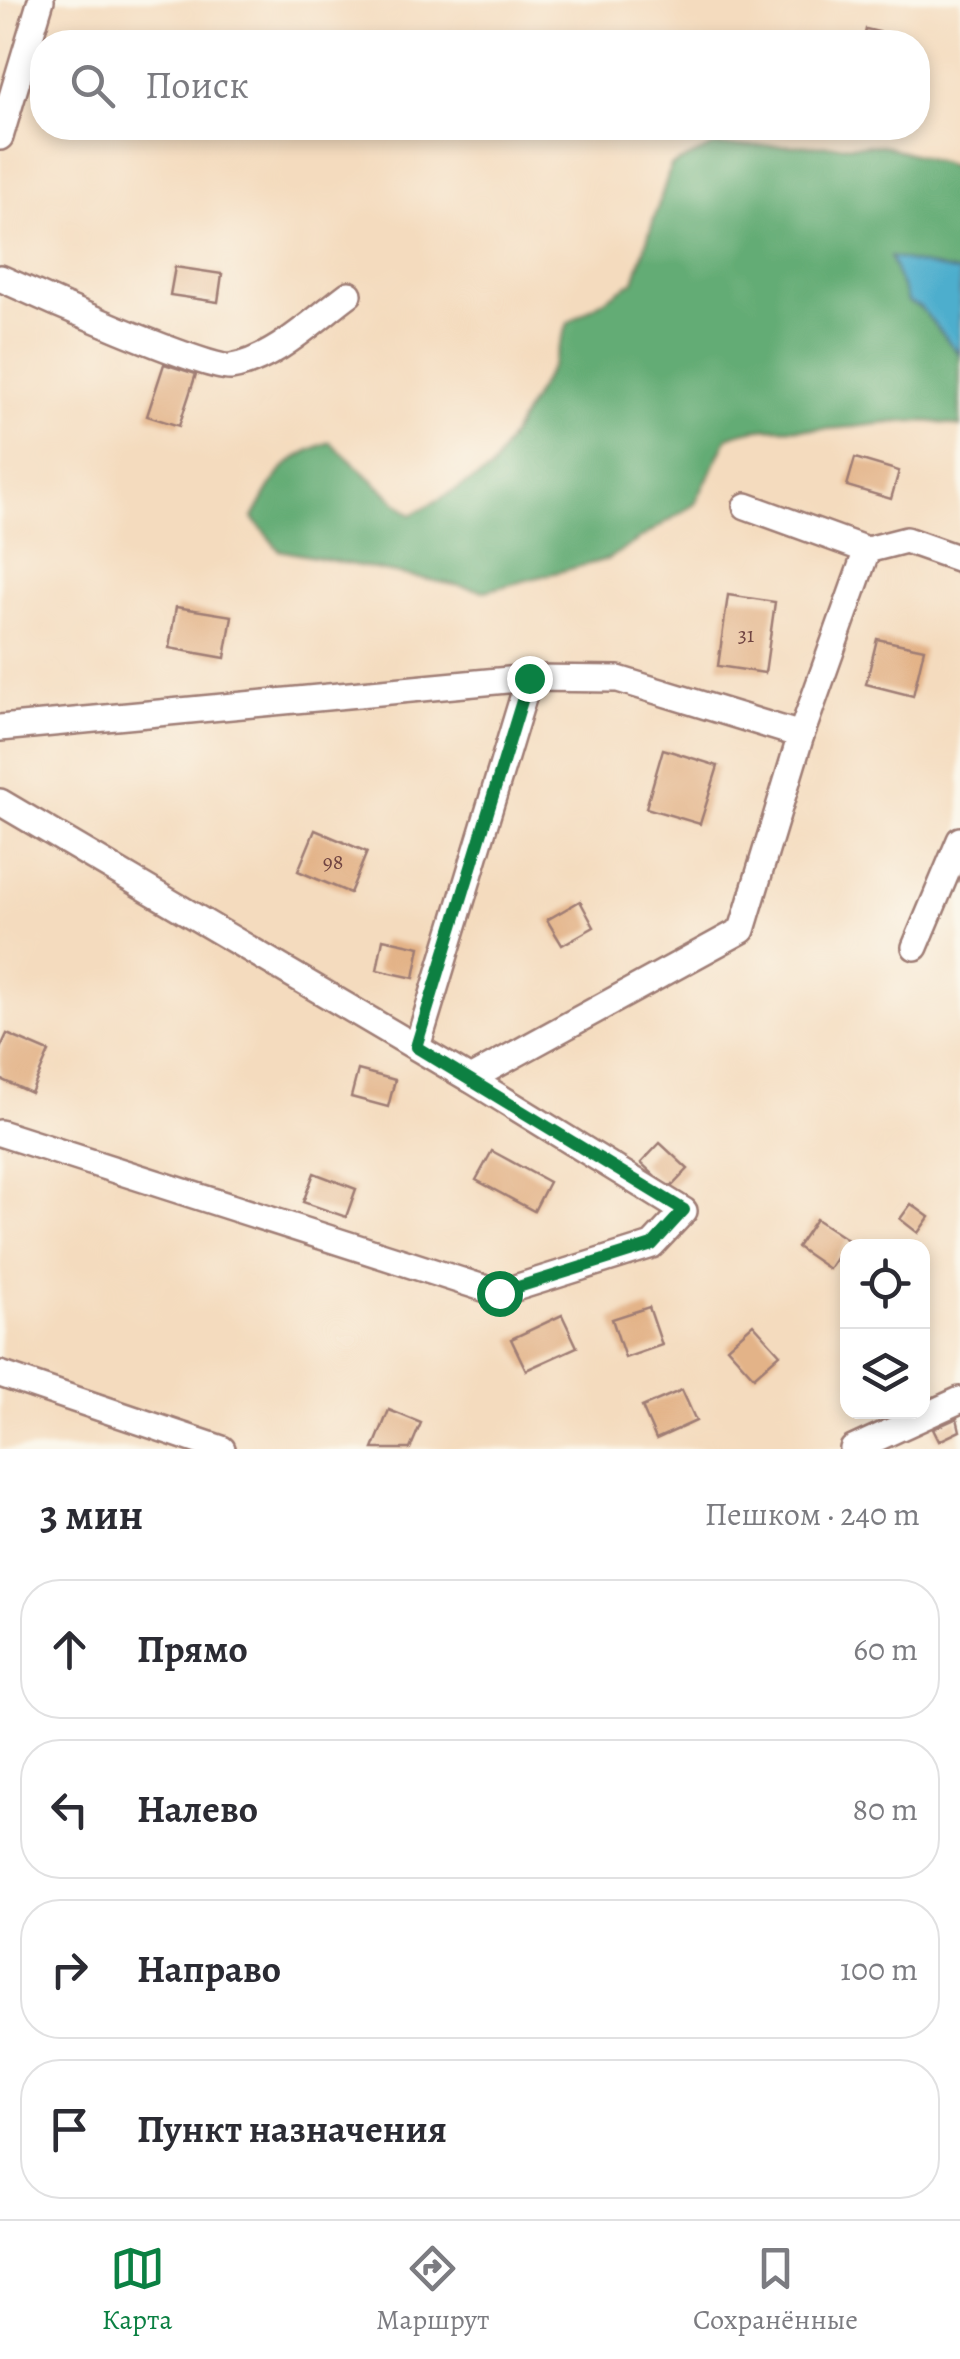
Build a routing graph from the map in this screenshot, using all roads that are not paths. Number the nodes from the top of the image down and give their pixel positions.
1 (41, 0) edge
2 (32, 30) edge
3 (30, 37) edge
4 (0, 137) edge
5 (0, 278) edge
6 (349, 294) dead end
7 (746, 506) dead end
8 (867, 550) junction
9 (960, 559) edge
10 (529, 678) junction
11 (0, 728) edge
12 (800, 735) junction
13 (0, 802) edge
14 (960, 840) edge
15 (915, 947) dead end
16 (416, 1047) junction
17 (470, 1078) junction
18 (0, 1132) edge
19 (0, 1374) edge
20 (960, 1400) edge
21 (222, 1449) edge
22 (853, 1449) edge

1 - 2 street
3 - 4 street
5 - 6 street
7 - 8 street
8 - 9 street
8 - 12 street
10 - 11 street
10 - 12 street
10 - 16 street
12 - 17 street
13 - 16 street
14 - 15 street
16 - 17 street
17 - 18 street
19 - 21 street
20 - 22 street

